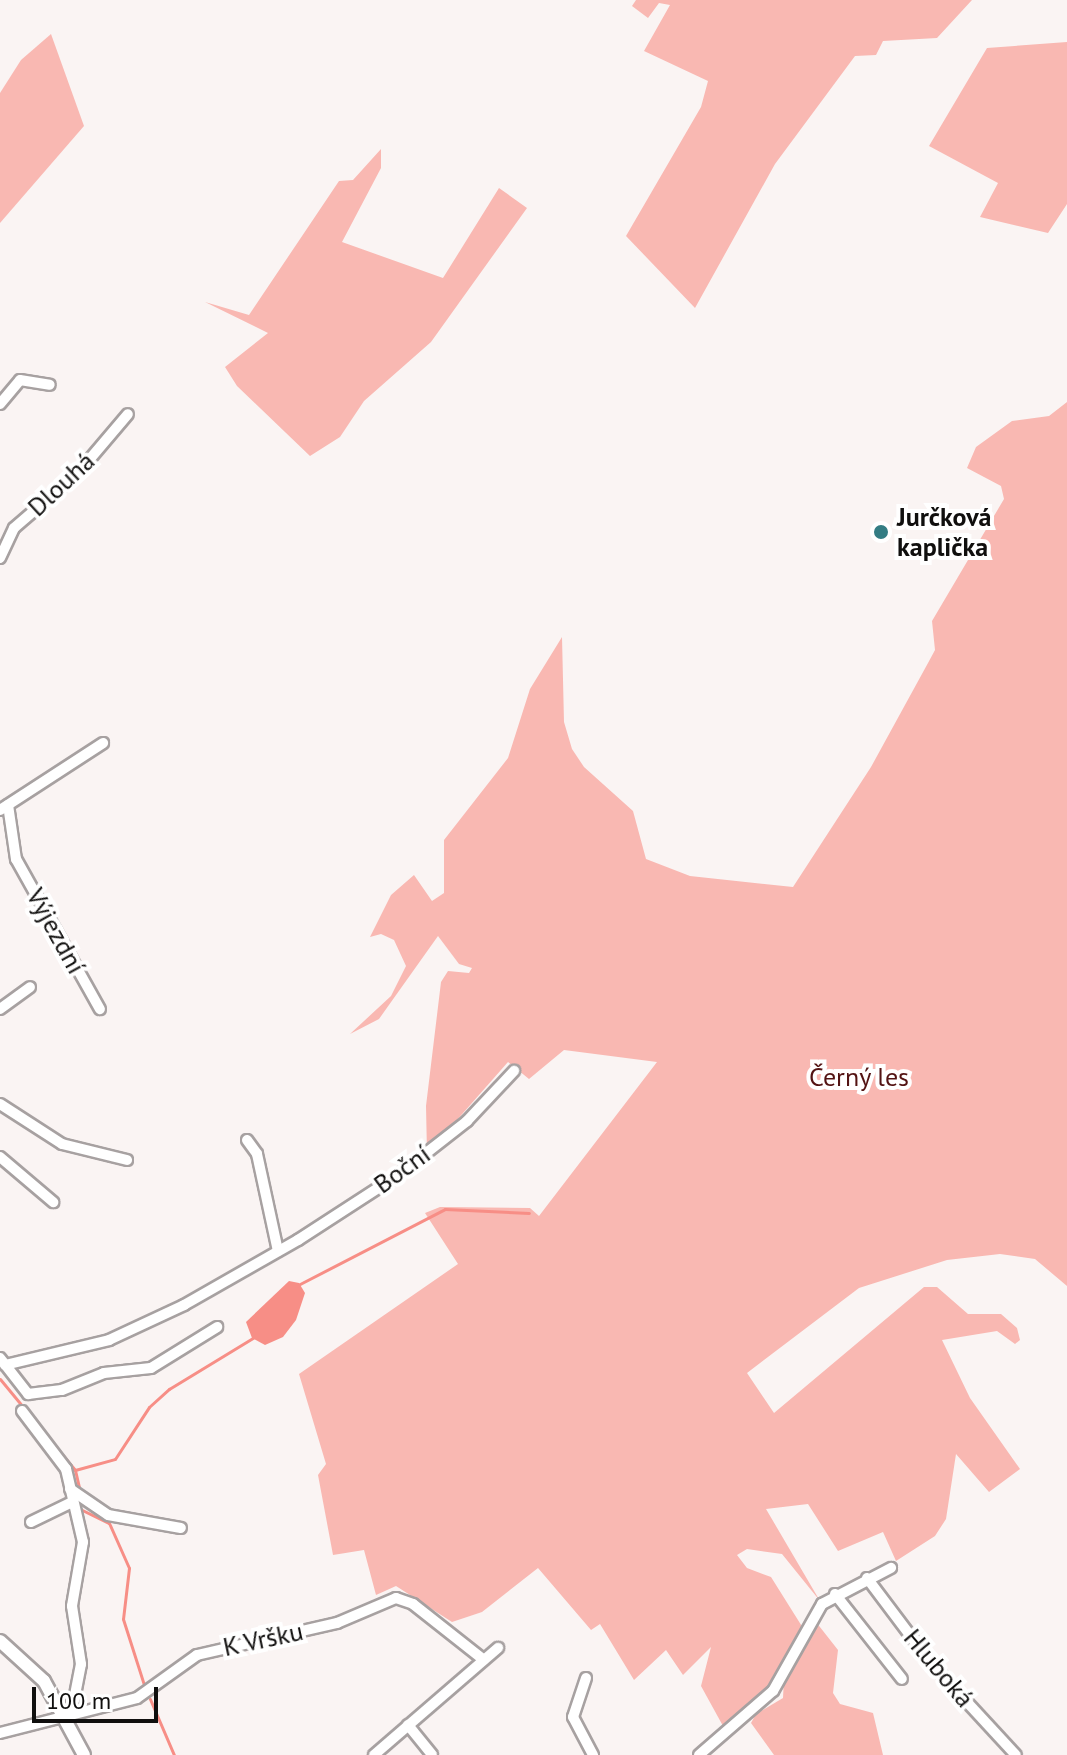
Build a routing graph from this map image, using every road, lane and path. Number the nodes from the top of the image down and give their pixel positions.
1 (50, 385) dead end
2 (0, 404) edge
3 (128, 414) dead end
4 (0, 558) edge
5 (103, 743) dead end
6 (4, 807) edge
7 (30, 987) dead end
8 (0, 1009) edge
9 (100, 1009) dead end
10 (514, 1071) dead end
11 (0, 1104) edge
12 (247, 1140) dead end
13 (268, 1148) dead end
14 (257, 1154) junction
15 (0, 1157) edge
16 (127, 1160) dead end
17 (53, 1202) dead end
18 (278, 1251) junction
19 (217, 1327) dead end
20 (2, 1362) edge
21 (22, 1411) dead end
22 (76, 1493) junction
23 (70, 1503) junction
24 (31, 1522) dead end
25 (181, 1528) dead end
26 (891, 1568) dead end
27 (867, 1578) junction
28 (835, 1594) junction
29 (0, 1641) edge
30 (498, 1648) dead end
31 (484, 1660) junction
32 (586, 1678) dead end
33 (902, 1679) dead end
34 (65, 1713) junction
35 (408, 1725) junction
36 (0, 1733) edge
37 (84, 1755) edge
38 (374, 1755) edge
39 (432, 1755) edge
40 (593, 1755) edge
41 (699, 1755) edge
42 (1016, 1755) edge

1 - 2 street
3 - 4 street, Dlouhá
5 - 6 street, Výjezdní
6 - 9 street, Výjezdní
7 - 8 street
10 - 18 street, Boční
11 - 16 street
12 - 14 street
13 - 14 street
14 - 18 street
15 - 17 street
18 - 20 street, Boční
19 - 20 street
21 - 22 street
22 - 23 street
22 - 25 street
23 - 24 street
23 - 34 street
26 - 27 street
27 - 28 street
27 - 42 street, Hluboká
28 - 33 street, Hluboká
28 - 41 street
29 - 34 street
30 - 31 street
31 - 34 street, K Vršku
31 - 35 street
32 - 40 street
34 - 36 street, K Vršku
34 - 37 street
35 - 38 street
35 - 39 street

